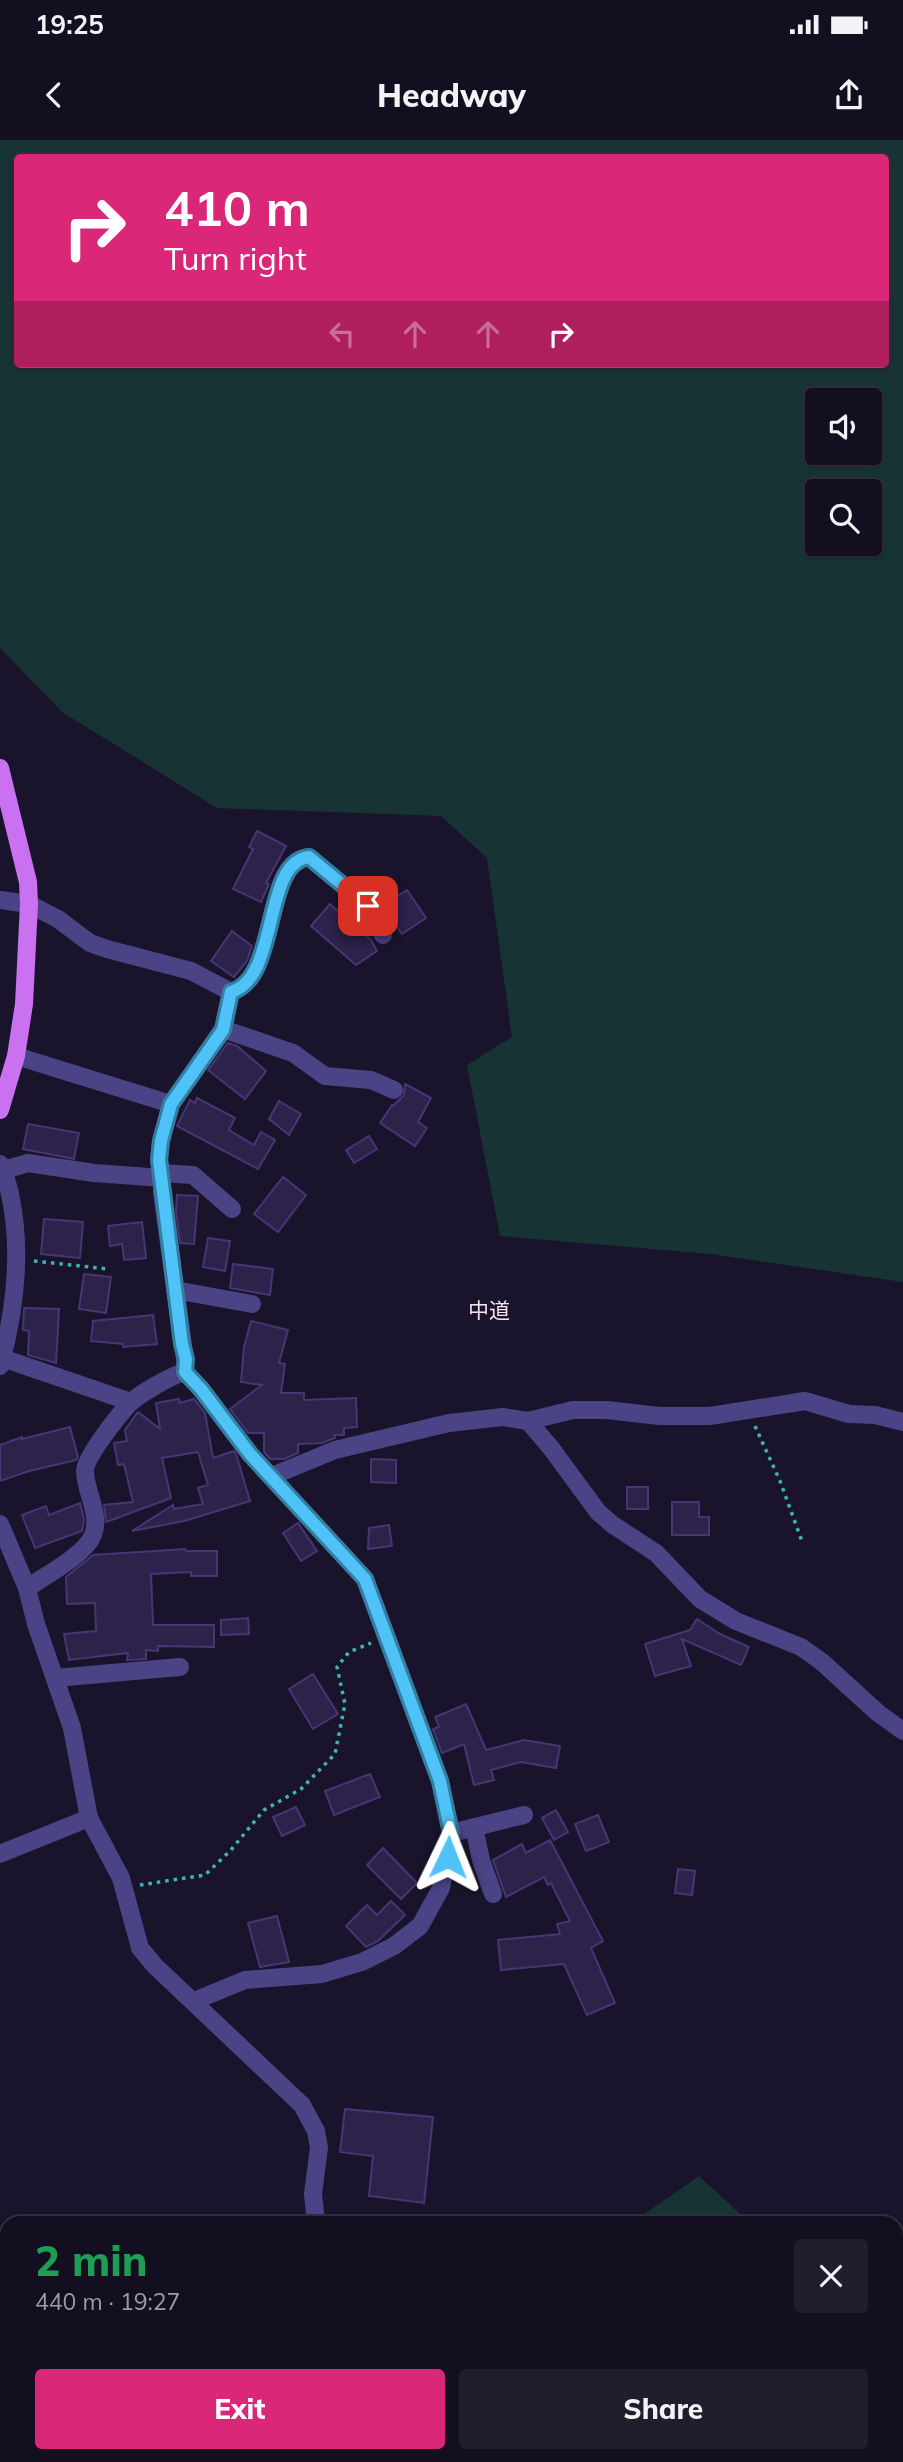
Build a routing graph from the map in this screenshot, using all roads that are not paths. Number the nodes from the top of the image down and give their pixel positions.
1 (0, 768) edge
2 (0, 900) edge
3 (29, 904) junction
4 (383, 935) dead end
5 (231, 992) junction
6 (223, 1030) junction
7 (16, 1056) junction
8 (394, 1090) dead end
9 (171, 1104) junction
10 (0, 1110) edge
11 (2, 1167) edge
12 (162, 1175) junction
13 (232, 1209) dead end
14 (175, 1290) junction
15 (252, 1304) dead end
16 (1, 1363) edge
17 (185, 1372) junction
18 (131, 1402) junction
19 (528, 1421) junction
20 (903, 1422) edge
21 (272, 1476) junction
22 (0, 1524) edge
23 (27, 1588) junction
24 (180, 1667) dead end
25 (55, 1678) junction
26 (903, 1731) edge
27 (524, 1815) dead end
28 (89, 1818) junction
29 (474, 1827) junction
30 (451, 1833) junction
31 (0, 1854) edge
32 (493, 1894) dead end
33 (194, 2001) junction
34 (315, 2216) edge

1 - 3 main road
2 - 3 street
3 - 5 street
3 - 7 main road
4 - 5 street
5 - 6 street
6 - 8 street
6 - 9 street
7 - 9 street
7 - 10 main road
9 - 12 street
11 - 12 street
11 - 16 street
12 - 13 street
12 - 14 street
14 - 15 street
14 - 17 street
16 - 18 street
17 - 18 street
17 - 21 street
18 - 23 street
19 - 20 street
19 - 21 street
19 - 26 street
21 - 30 street
22 - 23 street
23 - 25 street
24 - 25 street
25 - 28 street
27 - 29 street
28 - 31 street
28 - 33 street
29 - 30 street
29 - 32 street
30 - 33 street
33 - 34 street

